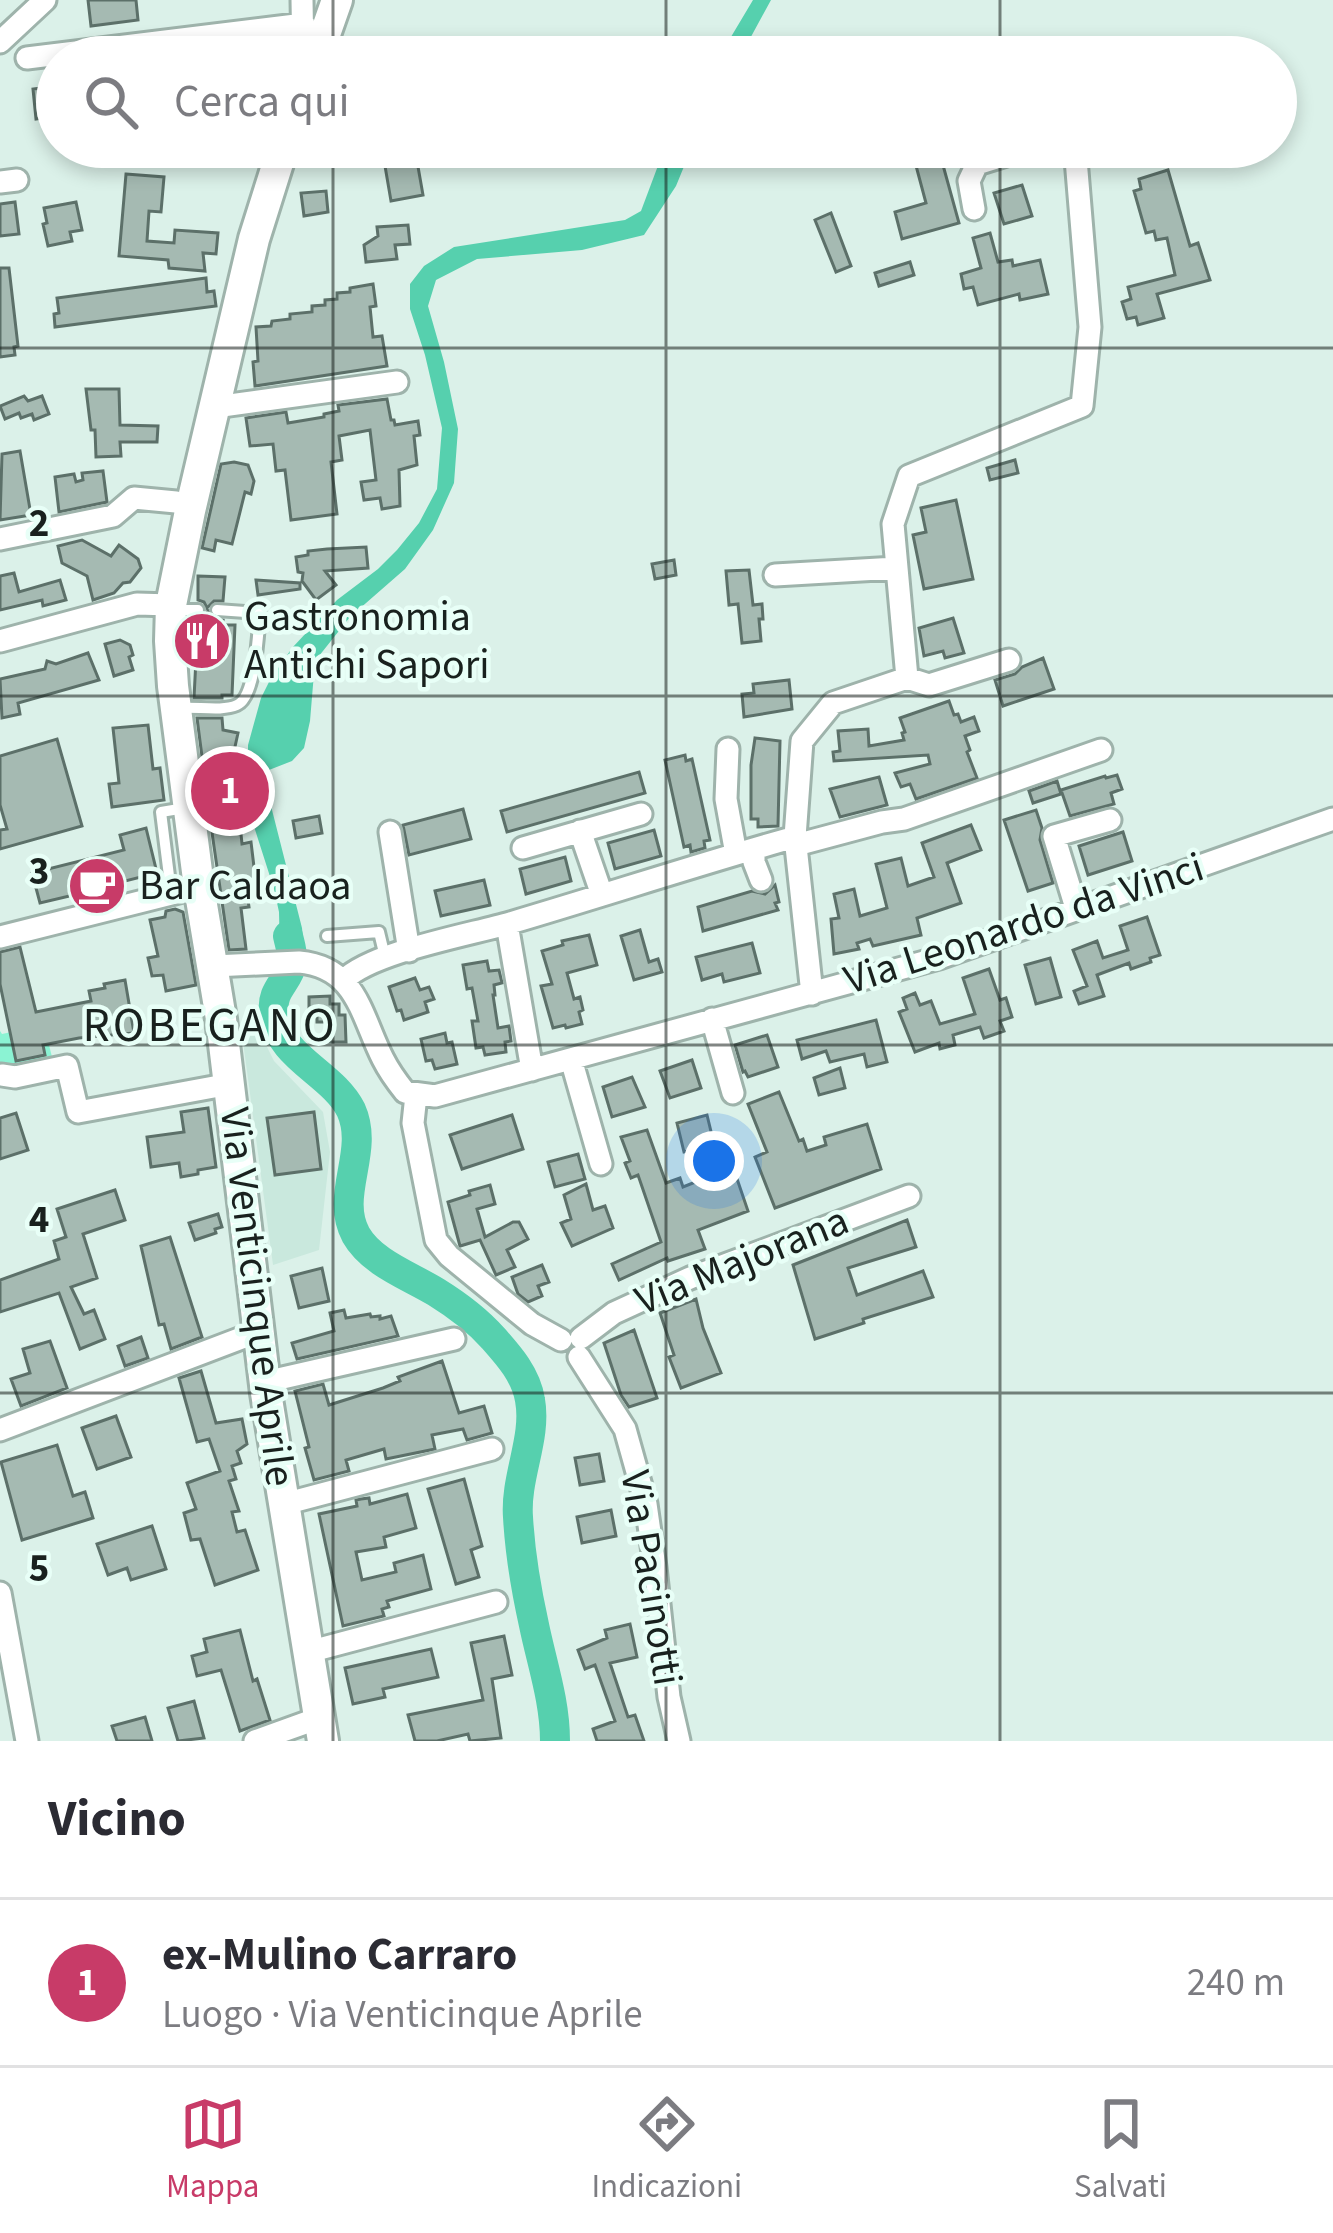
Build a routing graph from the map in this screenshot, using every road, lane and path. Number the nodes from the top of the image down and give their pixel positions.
1 (45, 0) edge
2 (302, 0) edge
3 (338, 0) edge
4 (304, 24) junction
5 (206, 36) edge
6 (304, 36) edge
7 (325, 36) edge
8 (0, 41) edge
9 (36, 57) edge
10 (27, 58) dead end
11 (276, 168) edge
12 (974, 168) edge
13 (1073, 168) edge
14 (974, 209) dead end
15 (398, 382) dead end
16 (215, 407) junction
17 (190, 507) junction
18 (0, 539) edge
19 (896, 568) junction
20 (775, 575) dead end
21 (180, 608) junction
22 (218, 610) dead end
23 (0, 640) edge
24 (1010, 660) dead end
25 (907, 678) junction
26 (176, 709) junction
27 (728, 748) dead end
28 (1101, 750) dead end
29 (641, 814) dead end
30 (1333, 819) edge
31 (1110, 820) dead end
32 (580, 831) junction
33 (390, 832) dead end
34 (795, 841) junction
35 (523, 848) dead end
36 (745, 851) junction
37 (761, 880) dead end
38 (185, 890) junction
39 (602, 895) junction
40 (1076, 908) junction
41 (507, 924) junction
42 (327, 935) dead end
43 (0, 938) edge
44 (409, 952) junction
45 (385, 957) junction
46 (214, 966) junction
47 (344, 980) junction
48 (812, 994) junction
49 (712, 1019) junction
50 (571, 1059) junction
51 (532, 1070) junction
52 (2, 1076) edge
53 (230, 1084) junction
54 (734, 1093) dead end
55 (416, 1095) junction
56 (602, 1164) dead end
57 (909, 1196) dead end
58 (260, 1331) junction
59 (454, 1339) dead end
60 (574, 1345) junction
61 (265, 1382) junction
62 (0, 1430) edge
63 (492, 1449) dead end
64 (284, 1504) junction
65 (0, 1593) edge
66 (496, 1602) dead end
67 (308, 1652) junction
68 (321, 1729) edge
69 (27, 1741) edge
70 (256, 1741) edge
71 (679, 1741) edge

1 - 8 street
2 - 4 street
3 - 7 main road
4 - 5 street
4 - 6 street
9 - 10 street
11 - 16 main road, Via Venticinque Aprile
12 - 14 street
13 - 19 street
15 - 16 street
16 - 17 main road, Via Venticinque Aprile
17 - 18 street
17 - 21 main road, Via Venticinque Aprile
19 - 20 street
19 - 25 street
21 - 23 street
21 - 26 main road, Via Venticinque Aprile
22 - 26 lane
24 - 25 street
25 - 34 street
26 - 38 main road, Via Venticinque Aprile
27 - 36 street
28 - 34 street
29 - 32 street
30 - 40 street, Via Leonardo da Vinci
31 - 40 street
32 - 35 street
32 - 39 street
33 - 44 street
34 - 36 street
34 - 48 street
36 - 37 street
36 - 39 street
38 - 43 street
38 - 46 main road, Via Venticinque Aprile
39 - 41 street
40 - 48 street, Via Leonardo da Vinci
41 - 44 street
41 - 51 street
42 - 45 lane
44 - 45 street
45 - 47 street
46 - 47 street
46 - 53 main road, Via Venticinque Aprile
47 - 55 street
48 - 49 street, Via Leonardo da Vinci
49 - 50 street, Via Leonardo da Vinci
49 - 54 street
50 - 51 street, Via Leonardo da Vinci
50 - 56 street
51 - 55 street, Via Leonardo da Vinci
52 - 53 street
53 - 58 main road, Via Venticinque Aprile
55 - 60 street, Via Pacinotti
57 - 60 street, Via Majorana
58 - 61 main road, Via Venticinque Aprile
58 - 62 street
59 - 61 street
60 - 71 street, Via Pacinotti
61 - 64 main road, Via Venticinque Aprile
63 - 64 street
64 - 67 main road, Via Venticinque Aprile
65 - 69 street
66 - 67 street
67 - 68 main road, Via Venticinque Aprile
68 - 70 street

